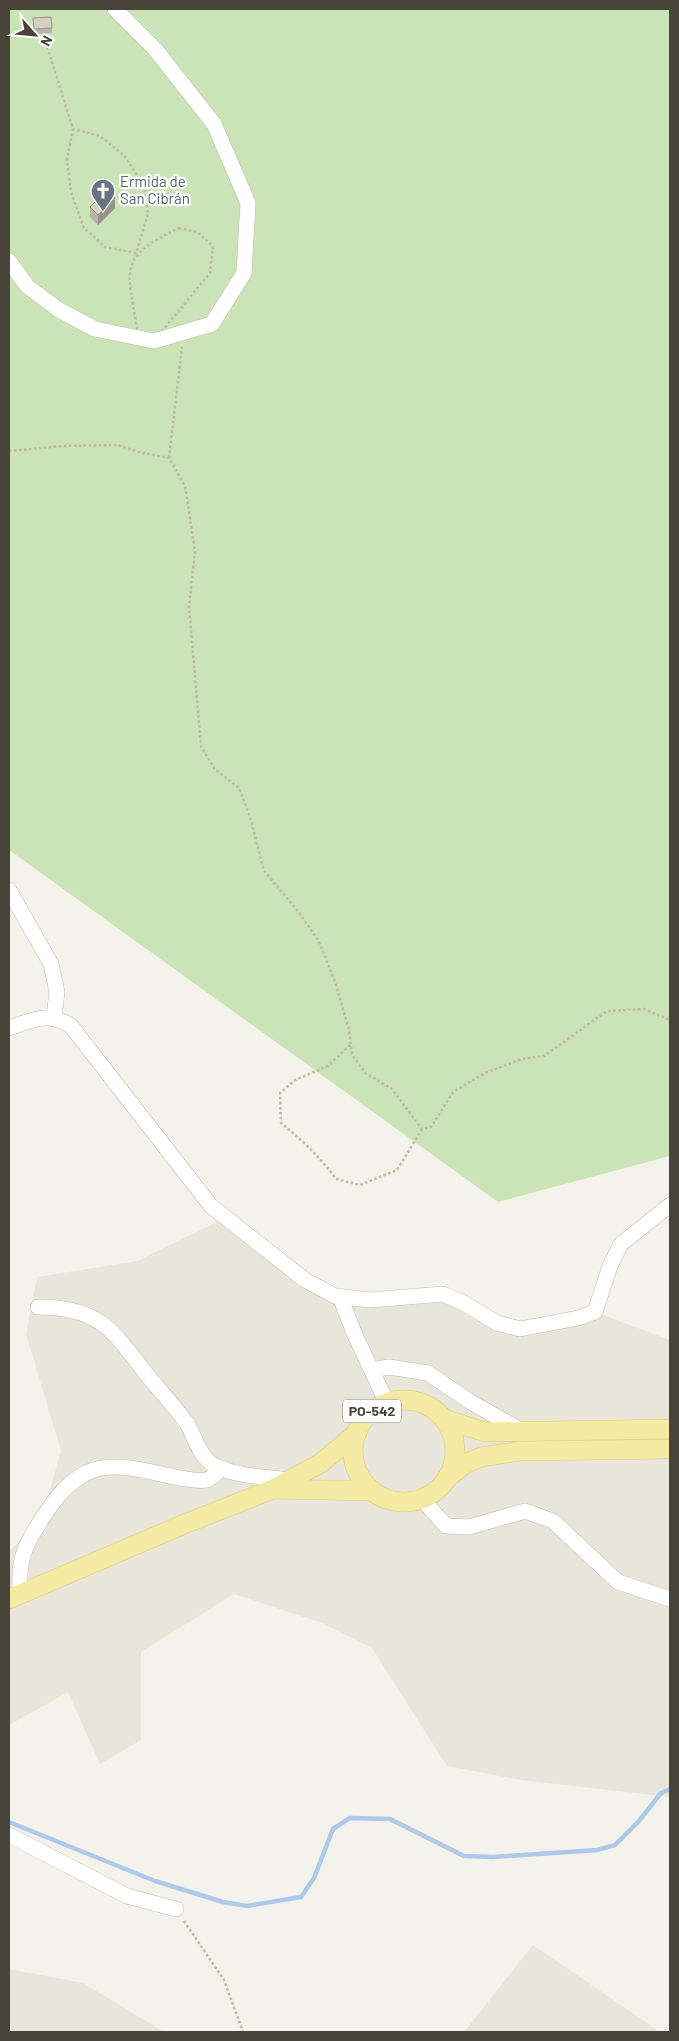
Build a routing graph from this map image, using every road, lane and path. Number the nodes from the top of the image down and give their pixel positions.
1 (115, 9) edge
2 (43, 33) edge
3 (73, 129) junction
4 (136, 253) junction
5 (9, 261) edge
6 (183, 333) junction
7 (154, 341) junction
8 (9, 451) edge
9 (169, 458) junction
10 (9, 890) edge
11 (54, 1017) junction
12 (670, 1020) edge
13 (9, 1028) edge
14 (350, 1045) junction
15 (422, 1129) junction
16 (670, 1205) edge
17 (340, 1297) junction
18 (38, 1307) dead end
19 (372, 1370) junction
20 (387, 1403) junction
21 (444, 1418) junction
22 (520, 1430) junction
23 (670, 1430) edge
24 (356, 1433) junction
25 (670, 1449) edge
26 (222, 1468) junction
27 (448, 1478) junction
28 (281, 1485) junction
29 (372, 1491) junction
30 (422, 1499) junction
31 (14, 1597) edge
32 (670, 1599) edge
33 (9, 1835) edge
34 (176, 1909) joint
35 (243, 2032) edge

1 - 6 street
2 - 3 path
3 - 4 path
3 - 4 path
4 - 7 path
4 - 7 path
5 - 7 street
6 - 7 street
6 - 9 path
8 - 9 path
9 - 14 path
10 - 11 street
11 - 13 street
11 - 17 street
12 - 15 path
14 - 15 path
14 - 15 path
16 - 17 street
17 - 19 street
18 - 26 street
19 - 20 street
19 - 22 street
20 - 21 main road, PO-542
20 - 24 main road, PO-542
21 - 22 main road, PO-542
21 - 27 main road
22 - 23 main road, PO-542
24 - 28 main road, PO-542
24 - 29 main road, PO-542
25 - 27 main road
26 - 28 street
26 - 31 street
27 - 30 main road
28 - 29 main road, PO-542
28 - 31 main road, PO-542
29 - 30 main road, PO-542
30 - 32 street
33 - 34 street
34 - 35 path

